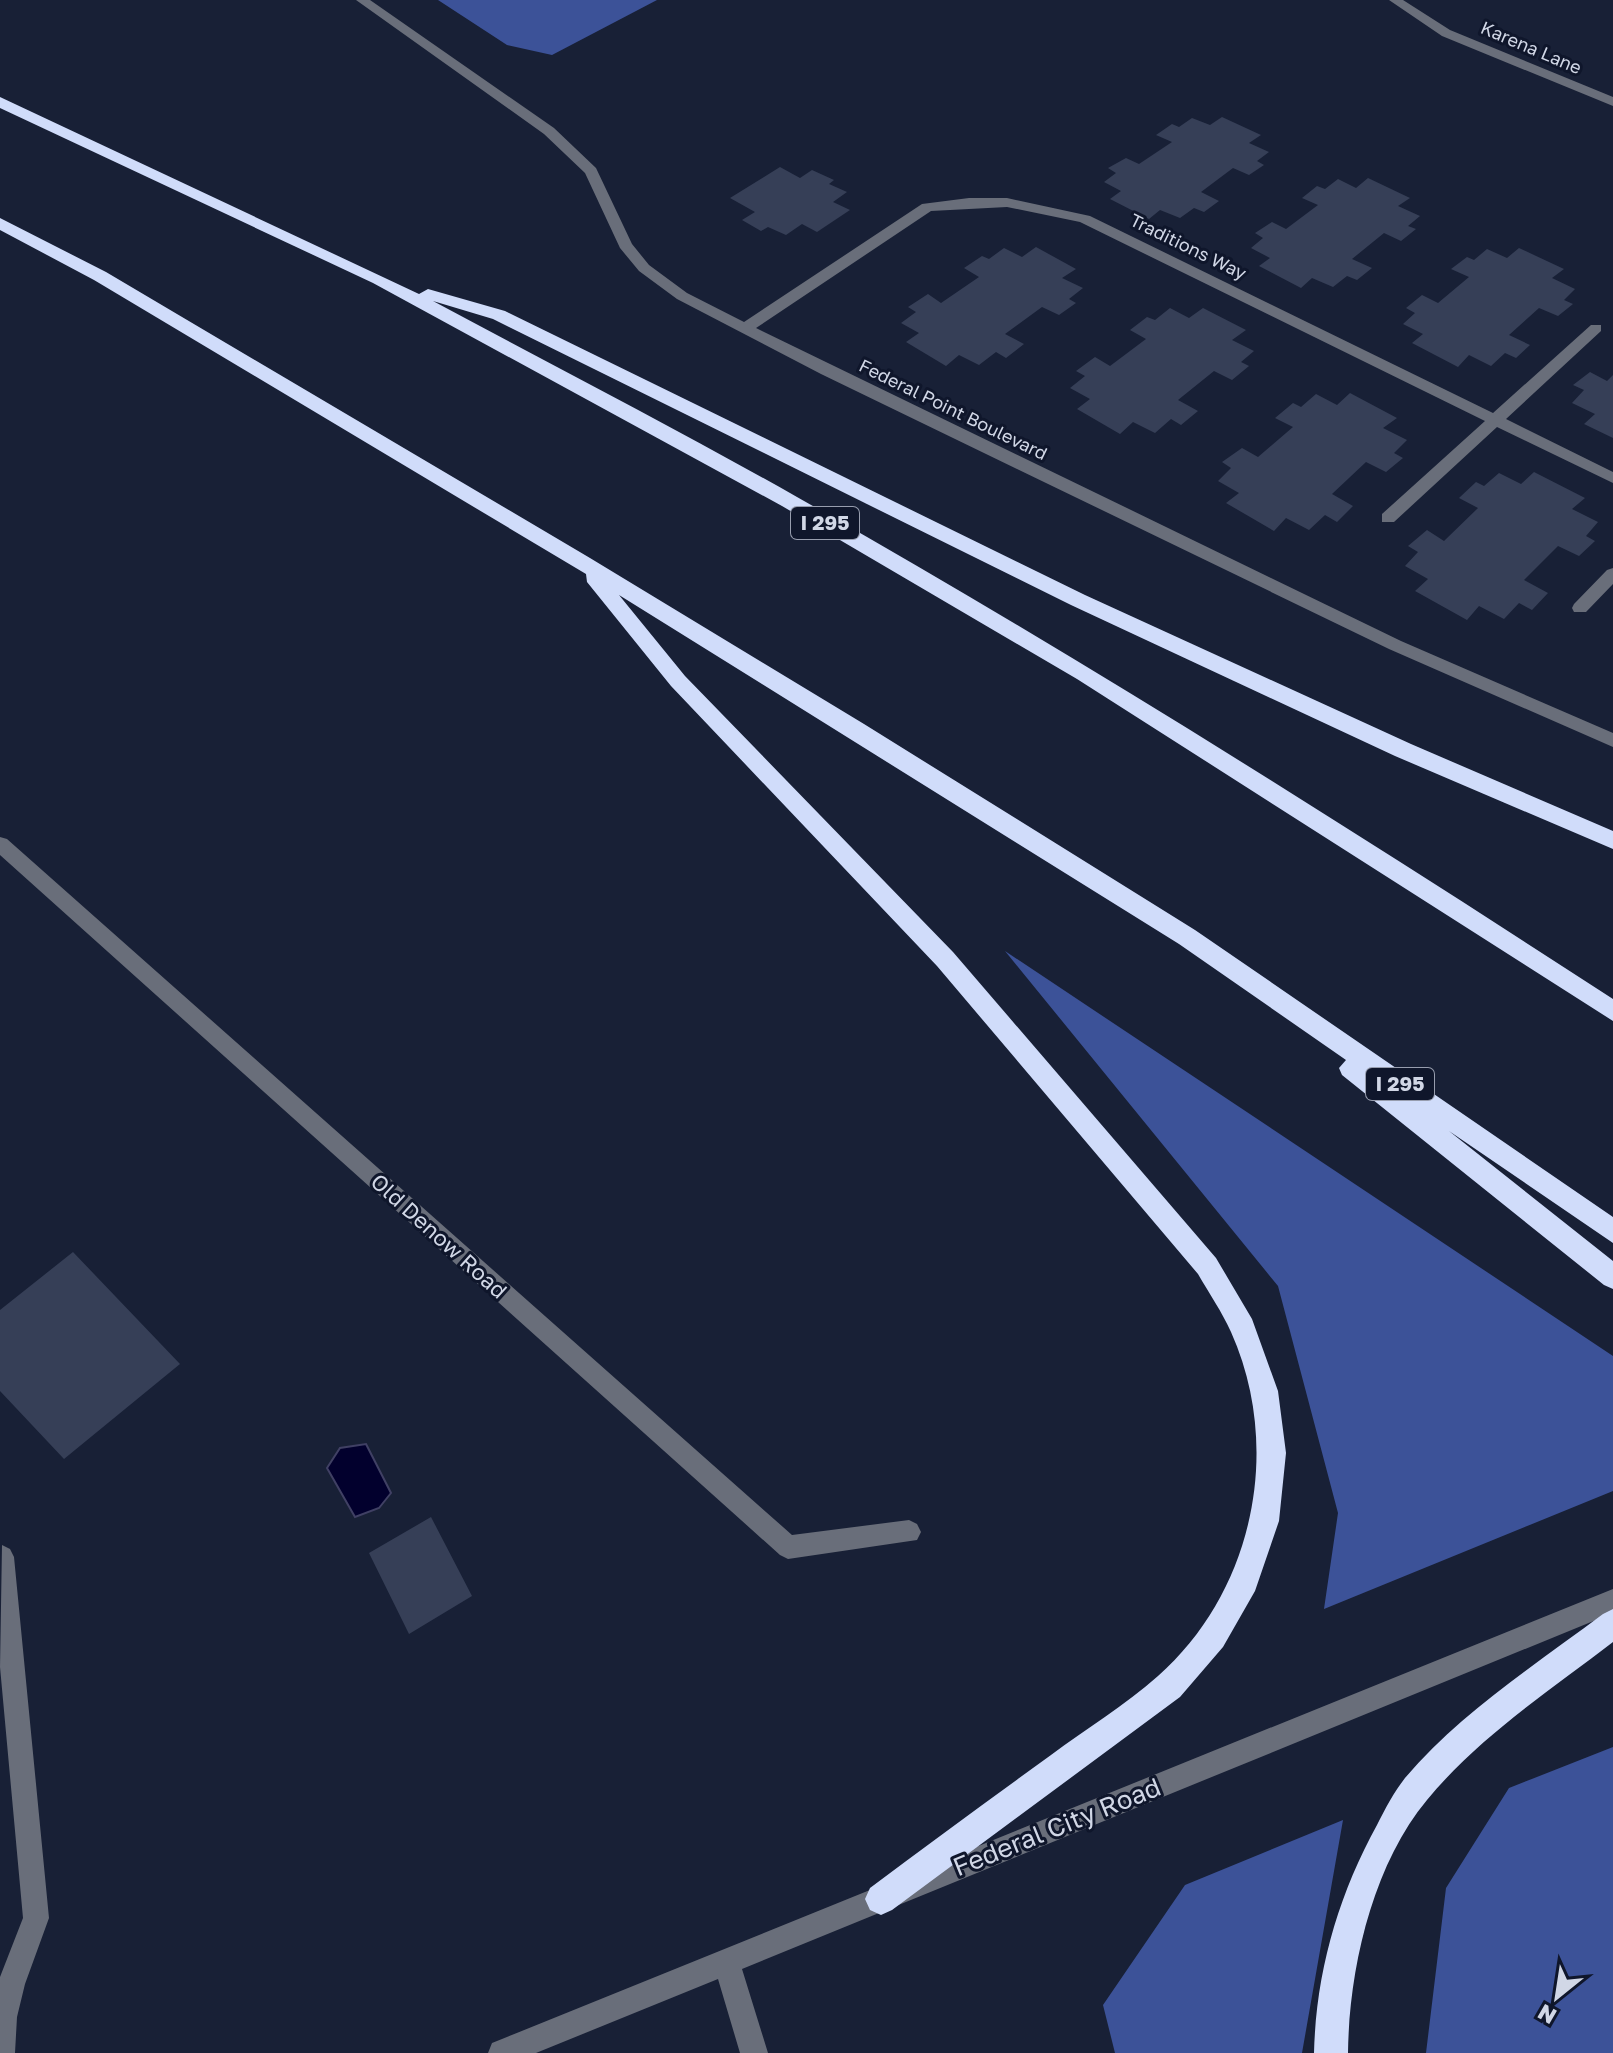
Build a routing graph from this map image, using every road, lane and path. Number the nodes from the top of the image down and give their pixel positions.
1 (362, 0) edge
2 (1395, 0) edge
3 (0, 102) edge
4 (1613, 102) edge
5 (0, 223) edge
6 (379, 279) junction
7 (746, 328) junction
8 (1596, 328) dead end
9 (1494, 420) junction
10 (1613, 478) edge
11 (1388, 518) dead end
12 (583, 563) junction
13 (1613, 574) edge
14 (1580, 608) dead end
15 (1613, 740) edge
16 (1613, 840) edge
17 (0, 844) edge
18 (1187, 937) junction
19 (1613, 1011) edge
20 (1613, 1231) edge
21 (1613, 1277) edge
22 (909, 1532) dead end
23 (2, 1557) edge
24 (1613, 1601) edge
25 (1613, 1624) edge
26 (881, 1899) junction
27 (726, 1962) junction
28 (1, 2053) edge
29 (502, 2053) edge
30 (754, 2053) edge
31 (1331, 2053) edge

1 - 7 street, Federal Point Boulevard
2 - 4 street, Karena Lane
3 - 6 highway, I 295
5 - 12 highway, I 295
6 - 16 highway
6 - 19 highway, I 295
7 - 9 street, Traditions Way
7 - 15 street, Federal Point Boulevard
8 - 9 street
9 - 10 street, Traditions Way
9 - 11 street
12 - 18 highway, I 295
12 - 26 highway
13 - 14 street
17 - 22 street, Old Denow Road
18 - 20 highway, I 295
18 - 21 highway
23 - 28 street
24 - 26 street, Federal City Road
25 - 31 highway
26 - 27 street, Federal City Road
27 - 29 street, Federal City Road
27 - 30 street

